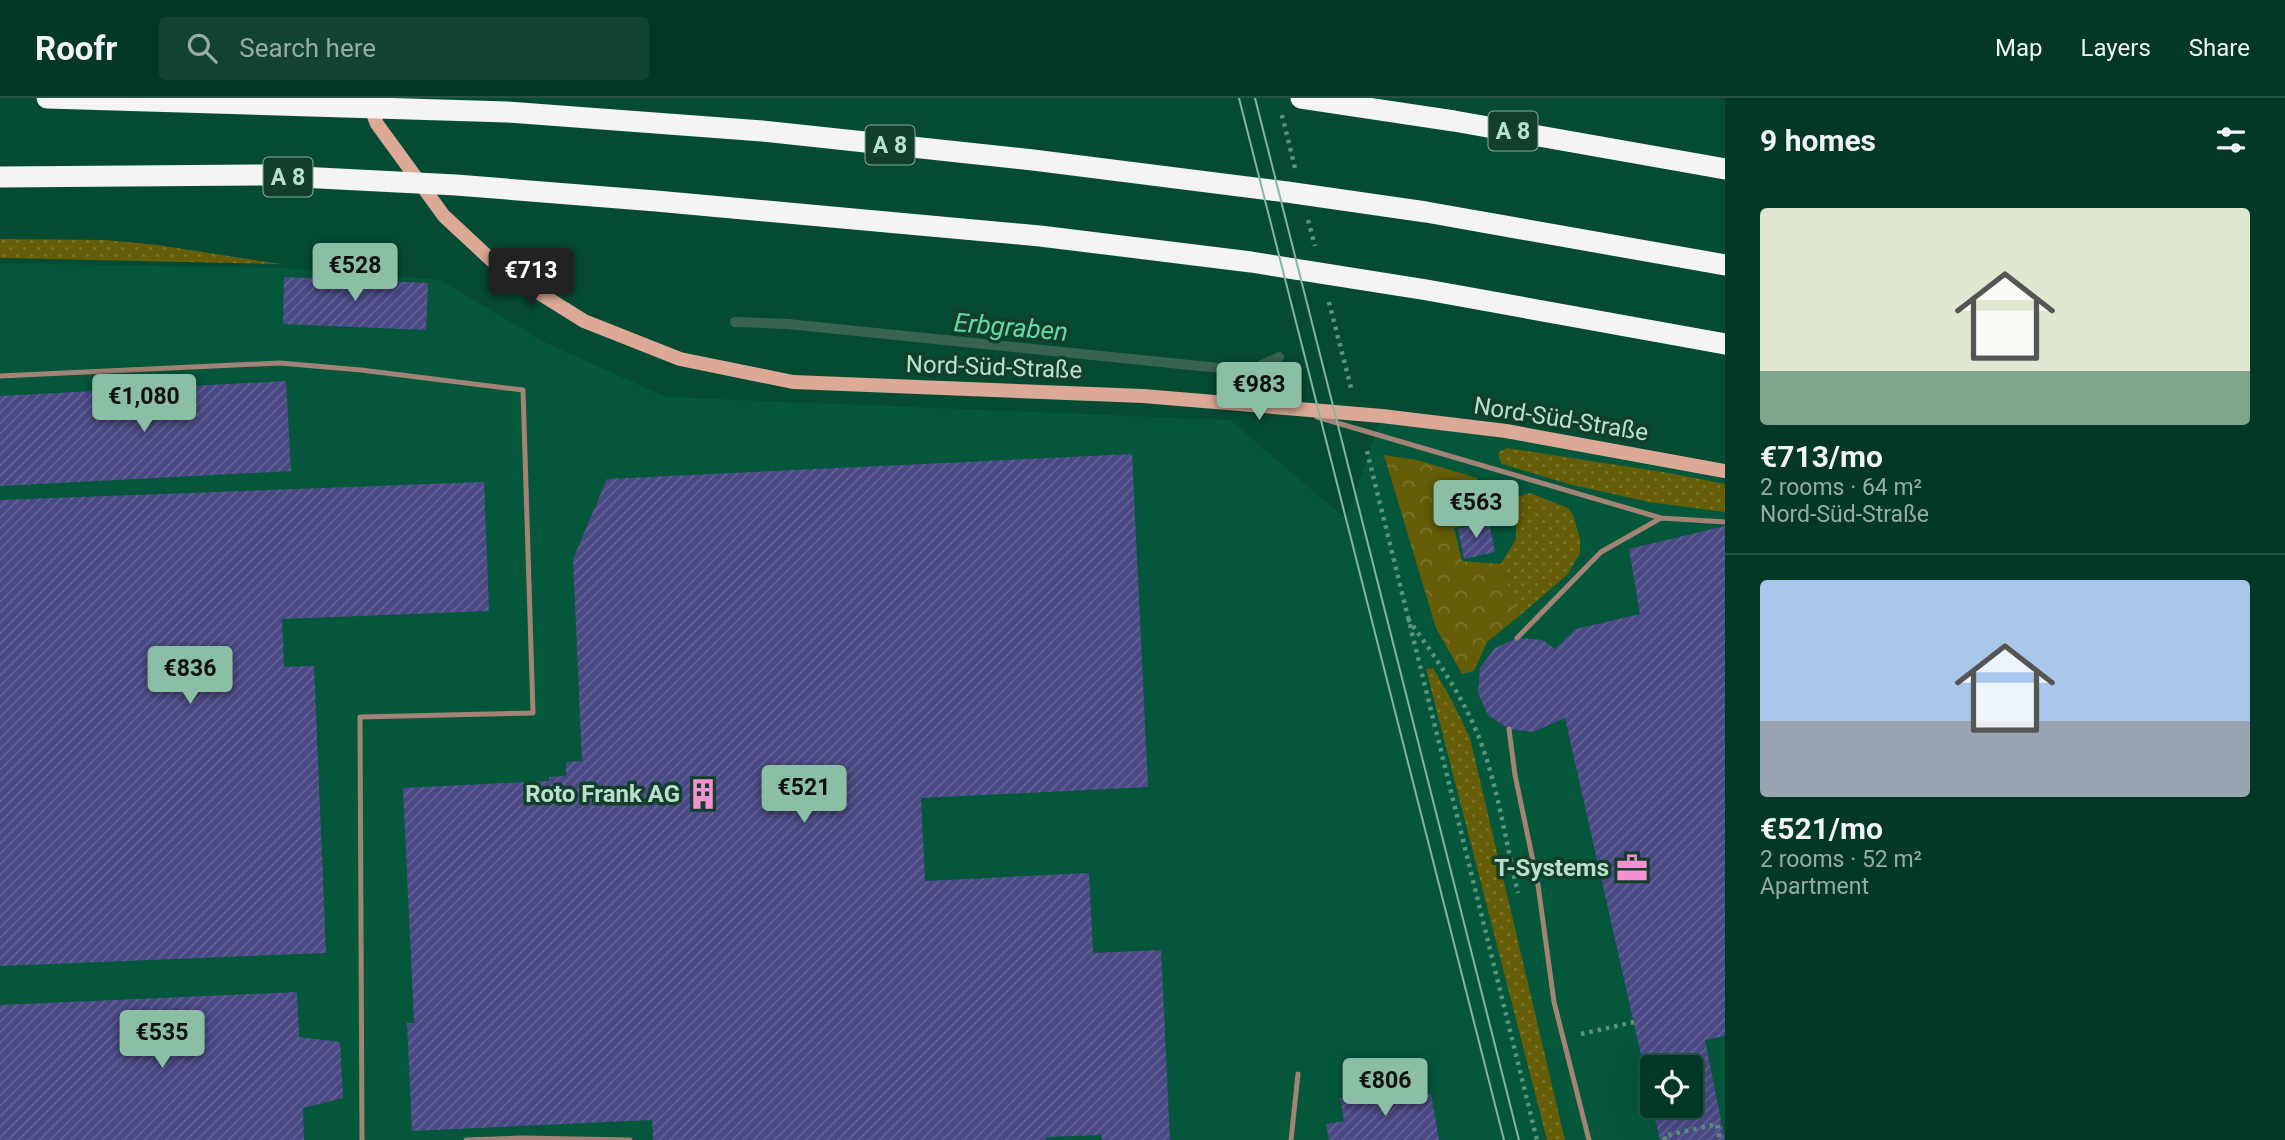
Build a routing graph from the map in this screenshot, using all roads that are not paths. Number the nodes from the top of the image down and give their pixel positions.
1 (47, 98) edge
2 (367, 98) edge
3 (1301, 98) edge
4 (1725, 169) edge
5 (0, 177) edge
6 (1725, 265) edge
7 (1725, 344) edge
8 (0, 376) edge
9 (1284, 407) junction
10 (1725, 471) edge
11 (1661, 518) junction
12 (1725, 522) edge
13 (1517, 638) dead end
14 (1509, 729) dead end
15 (1298, 1074) dead end
16 (362, 1140) edge
17 (466, 1140) edge
18 (630, 1140) edge
19 (1291, 1140) edge
20 (1589, 1140) edge

1 - 6 highway, A 8
2 - 9 main road, Nord-Süd-Straße
3 - 4 highway, A 8
5 - 7 highway, A 8
8 - 16 lane
9 - 10 main road, Nord-Süd-Straße
9 - 11 lane
11 - 12 lane
11 - 13 lane
14 - 20 lane
15 - 19 lane
17 - 18 lane

